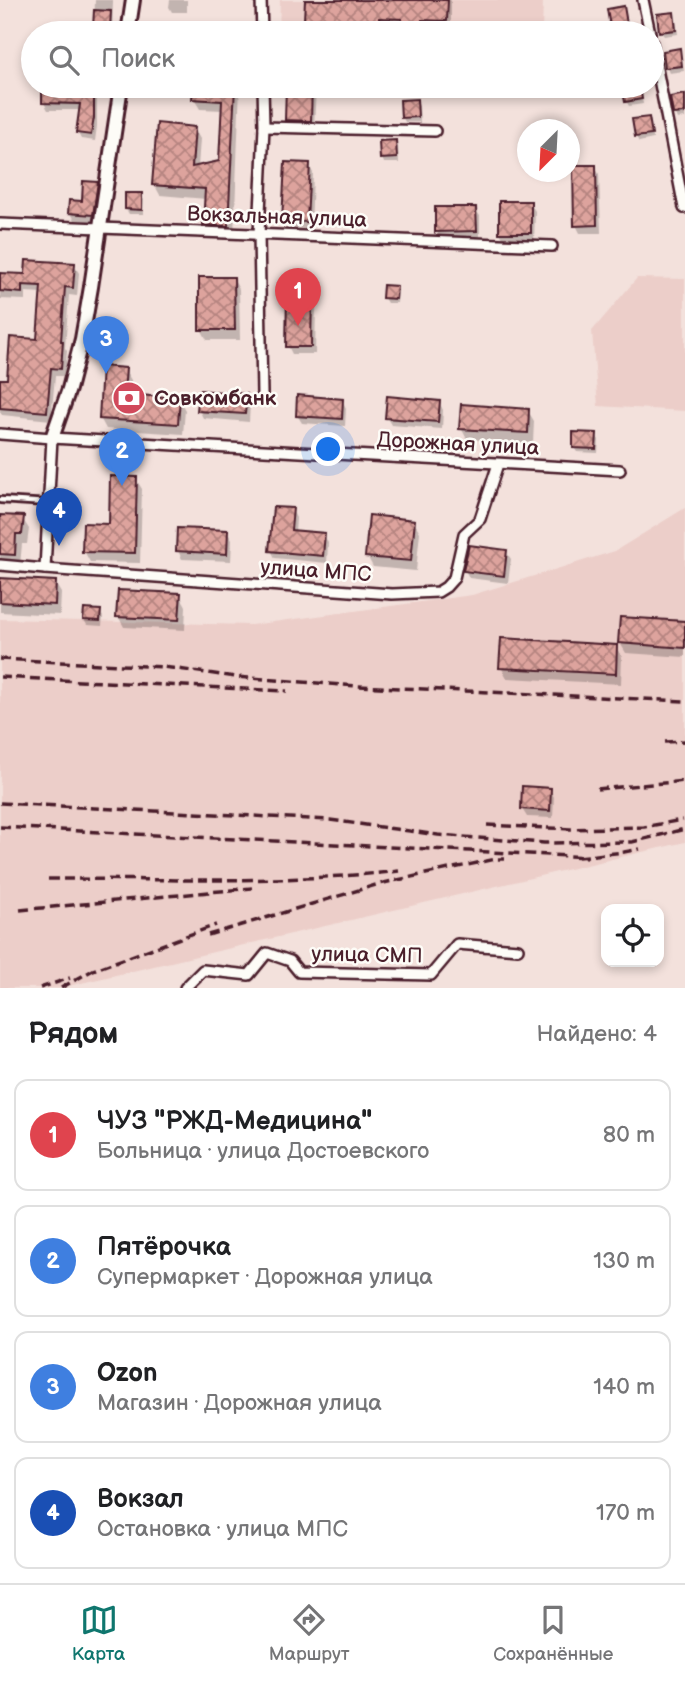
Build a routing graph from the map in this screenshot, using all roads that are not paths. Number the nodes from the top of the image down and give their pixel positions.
1 (133, 0) edge
2 (261, 0) edge
3 (643, 0) edge
4 (130, 21) edge
5 (262, 21) edge
6 (647, 21) edge
7 (119, 98) edge
8 (263, 98) edge
9 (663, 98) edge
10 (264, 127) junction
11 (435, 131) dead end
12 (684, 208) edge
13 (0, 224) edge
14 (100, 228) junction
15 (259, 234) junction
16 (552, 246) dead end
17 (262, 394) dead end
18 (0, 434) edge
19 (52, 438) junction
20 (498, 464) junction
21 (620, 470) dead end
22 (0, 500) edge
23 (48, 503) junction
24 (0, 565) edge
25 (45, 569) junction
26 (518, 949) dead end
27 (185, 988) edge

1 - 4 main road
2 - 5 street
3 - 6 street
7 - 14 main road
8 - 10 street
9 - 12 street
10 - 11 street
10 - 15 street
13 - 14 street, Вокзальная улица
14 - 15 street, Вокзальная улица
14 - 19 main road
15 - 16 street, Вокзальная улица
15 - 17 street
18 - 19 street, Дорожная улица
19 - 20 street, Дорожная улица
19 - 23 street
20 - 21 street, Дорожная улица
20 - 25 street, улица МПС
22 - 23 lane
23 - 25 street
24 - 25 street, улица МПС
26 - 27 street, улица СМП

